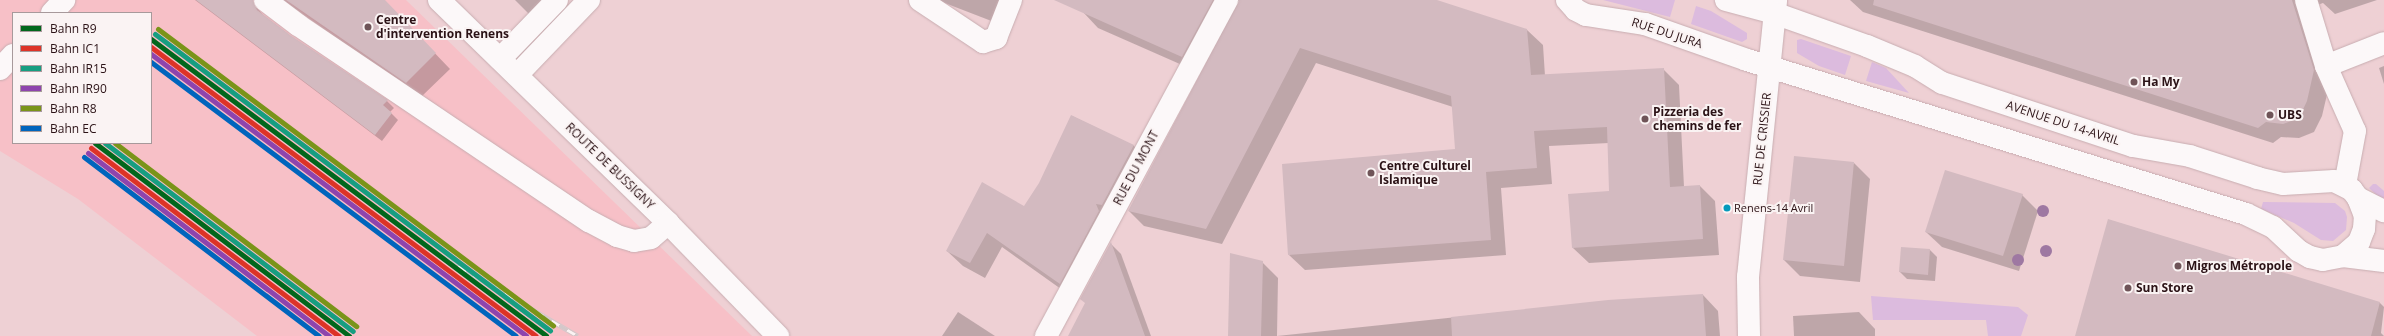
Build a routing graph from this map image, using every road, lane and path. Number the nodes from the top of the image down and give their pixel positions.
1 (64, 0) edge
2 (265, 0) edge
3 (440, 0) edge
4 (557, 0) edge
5 (589, 0) edge
6 (920, 0) edge
7 (1011, 0) edge
8 (1227, 0) edge
9 (1567, 0) edge
10 (1726, 0) edge
11 (2306, 0) edge
12 (1775, 7) edge
13 (53, 12) edge
14 (2384, 43) edge
15 (12, 56) edge
16 (500, 59) junction
17 (2326, 66) junction
18 (1769, 67) junction
19 (0, 69) edge
20 (517, 75) junction
21 (2351, 191) junction
22 (2384, 211) edge
23 (668, 223) junction
24 (2343, 256) junction
25 (2384, 261) edge
26 (778, 336) edge
27 (1046, 336) edge
28 (1749, 336) edge

1 - 13 main road
2 - 23 main road
3 - 16 main road, ROUTE DE BUSSIGNY
4 - 16 main road
5 - 20 main road
6 - 7 main road
8 - 27 main road, RUE DU MONT
9 - 18 main road, RUE DU JURA
10 - 12 main road
11 - 17 main road
12 - 18 main road, RUE DE CRISSIER
12 - 21 main road, AVENUE DU 14-AVRIL
14 - 17 main road
15 - 19 main road
16 - 20 main road, ROUTE DE BUSSIGNY
17 - 21 main road
18 - 24 main road
18 - 28 main road, RUE DE CRISSIER
20 - 23 main road, ROUTE DE BUSSIGNY
21 - 22 main road, AVENUE DU 14-AVRIL
21 - 24 main road
23 - 26 main road, ROUTE DE BUSSIGNY
24 - 25 main road

